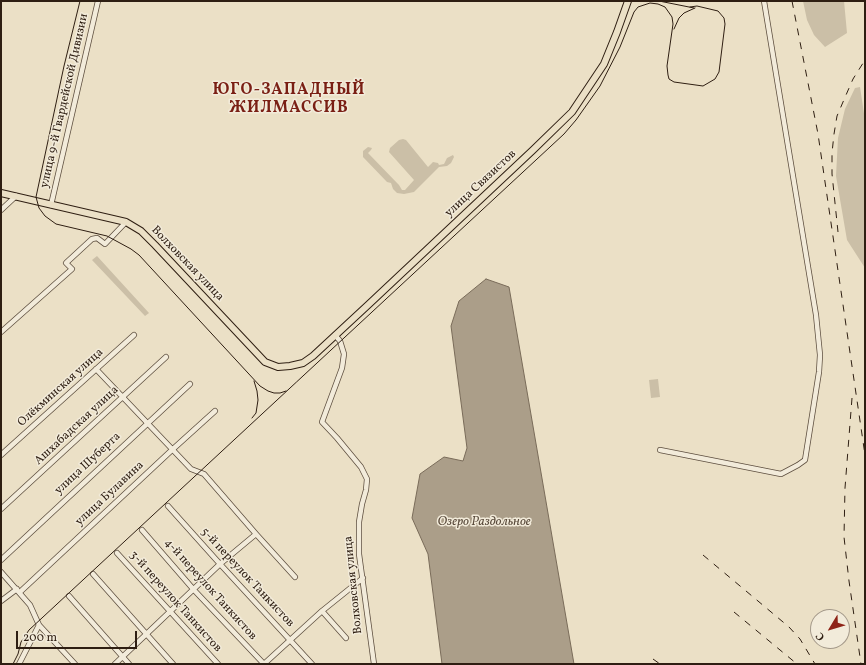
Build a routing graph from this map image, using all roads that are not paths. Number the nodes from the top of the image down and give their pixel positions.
1 (98, 1) edge
2 (628, 1) edge
3 (764, 1) edge
4 (1, 193) edge
5 (16, 196) junction
6 (51, 205) junction
7 (1, 210) edge
8 (126, 222) junction
9 (1, 332) edge
10 (134, 335) dead end
11 (335, 335) junction
12 (313, 356) joint
13 (166, 357) dead end
14 (96, 369) junction
15 (190, 384) dead end
16 (123, 396) junction
17 (215, 411) dead end
18 (147, 422) junction
19 (173, 449) junction
20 (660, 450) dead end
21 (1, 455) edge
22 (168, 506) dead end
23 (1, 509) edge
24 (142, 530) dead end
25 (256, 534) junction
26 (116, 553) dead end
27 (1, 560) edge
28 (220, 564) junction
29 (1, 572) edge
30 (93, 574) dead end
31 (295, 577) dead end
32 (363, 578) junction
33 (194, 590) junction
34 (18, 591) junction
35 (69, 596) dead end
36 (1, 601) edge
37 (322, 611) junction
38 (170, 612) junction
39 (39, 625) junction
40 (147, 634) junction
41 (346, 638) dead end
42 (290, 640) junction
43 (123, 657) junction
44 (19, 664) edge
45 (75, 664) edge
46 (115, 664) edge
47 (129, 664) edge
48 (173, 664) edge
49 (218, 664) edge
50 (264, 664) edge
51 (312, 664) edge
52 (374, 664) edge

1 - 6 street, улица 9-й Гвардейской Дивизии
2 - 11 main road, улица Связистов
3 - 20 street
4 - 5 main road, Волховская улица
5 - 6 main road, Волховская улица
5 - 7 street
6 - 8 main road, Волховская улица
8 - 9 street
8 - 12 main road, Волховская улица
10 - 14 street, Олёкминская улица
11 - 12 main road, улица Связистов
11 - 32 street, Волховская улица
13 - 16 street, Ашхабадская улица
14 - 16 street
14 - 21 street, Олёкминская улица
15 - 18 street, улица Шуберта
16 - 18 street
16 - 23 street, Ашхабадская улица
17 - 19 street, улица Булавина
18 - 19 street
18 - 27 street, улица Шуберта
19 - 25 street
19 - 34 street, улица Булавина
22 - 28 street, 5-й переулок Танкистов
24 - 33 street, 4-й переулок Танкистов
25 - 28 street
25 - 31 street
26 - 38 street, 3-й переулок Танкистов
28 - 33 street
28 - 42 street, 5-й переулок Танкистов
29 - 34 street
30 - 40 street
32 - 37 street
32 - 52 street, Волховская улица
33 - 38 street
33 - 50 street, 4-й переулок Танкистов
34 - 36 street, улица Булавина
34 - 39 street
35 - 43 street
37 - 41 street
37 - 42 street
38 - 40 street
38 - 49 street, 3-й переулок Танкистов
39 - 44 street
39 - 45 street
40 - 43 street
40 - 48 street
42 - 50 street
42 - 51 street, 5-й переулок Танкистов
43 - 46 street
43 - 47 street

